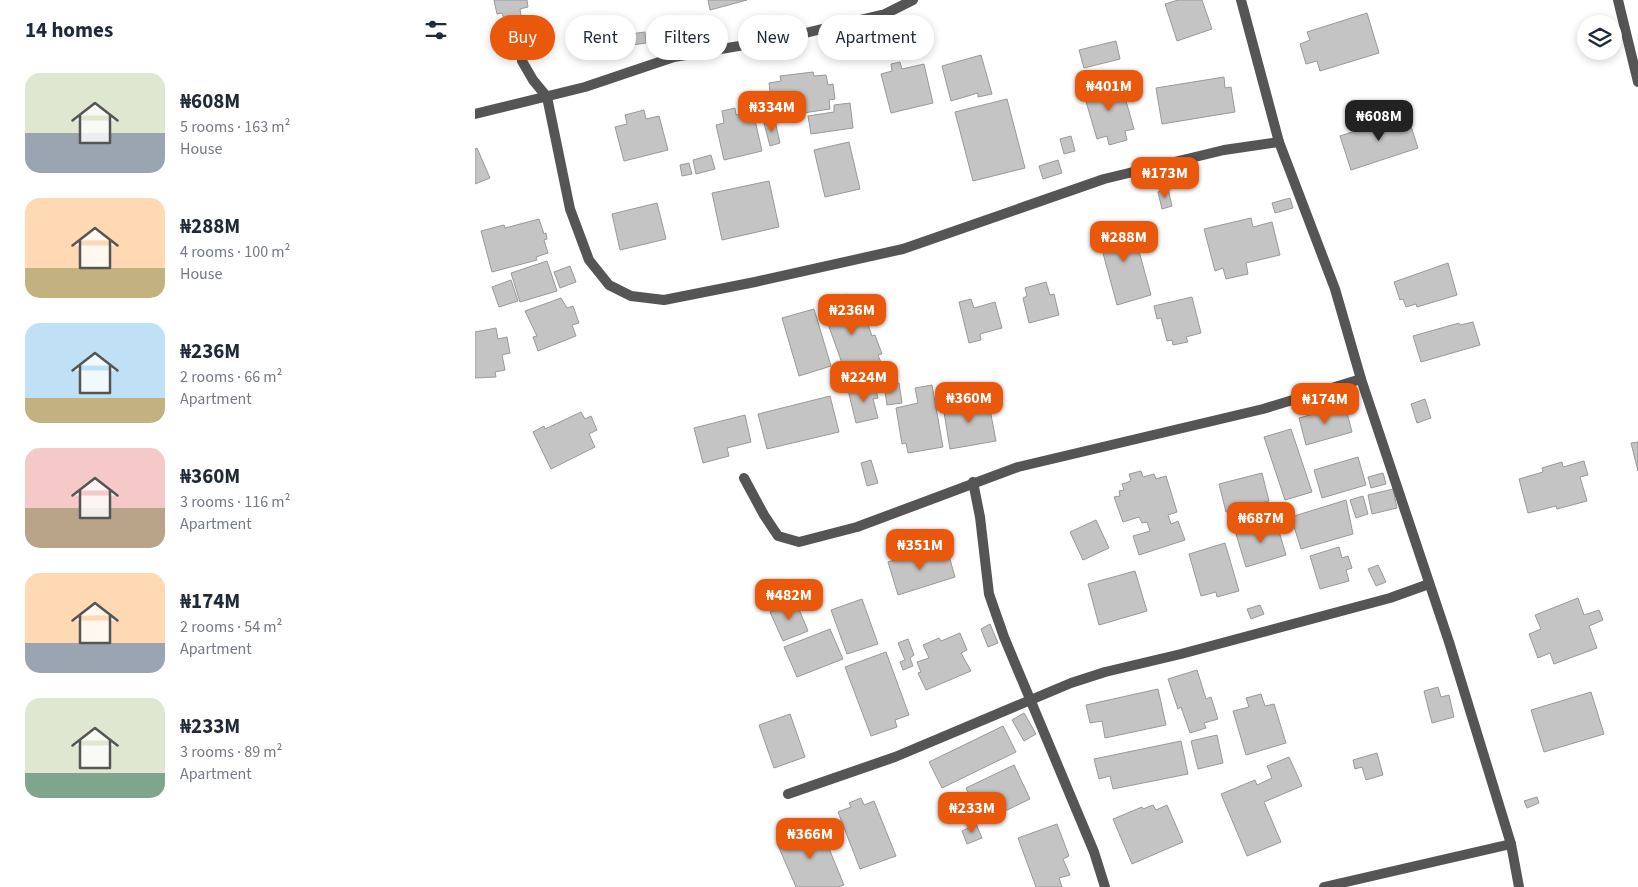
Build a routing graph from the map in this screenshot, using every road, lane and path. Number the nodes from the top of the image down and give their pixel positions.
1 (913, 0) edge
2 (1241, 0) edge
3 (1618, 0) edge
4 (522, 60) edge
5 (1638, 82) edge
6 (547, 97) junction
7 (475, 114) edge
8 (1279, 142) junction
9 (1361, 379) junction
10 (744, 478) dead end
11 (973, 482) junction
12 (1429, 584) junction
13 (1031, 701) junction
14 (787, 794) dead end
15 (1511, 844) junction
16 (1105, 887) edge
17 (1324, 887) edge
18 (1519, 887) edge

1 - 6 street
2 - 8 street
3 - 5 street
4 - 6 street
6 - 7 street
6 - 8 street
8 - 9 street
9 - 11 street
9 - 12 street
10 - 11 street
11 - 13 street
12 - 13 street
12 - 15 street
13 - 14 street
13 - 16 street
15 - 17 street
15 - 18 street

